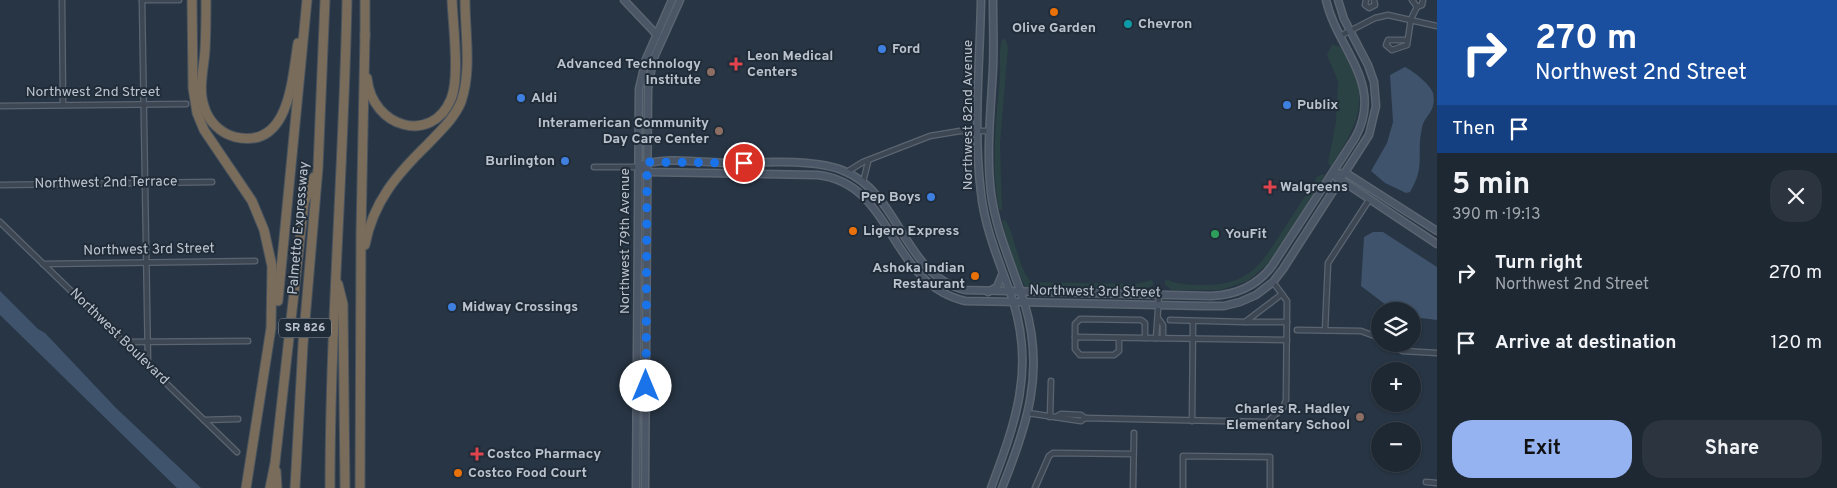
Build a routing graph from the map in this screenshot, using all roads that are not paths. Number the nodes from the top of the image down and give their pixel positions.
1 (62, 0) edge
2 (142, 0) edge
3 (180, 0) edge
4 (192, 0) edge
5 (206, 0) edge
6 (212, 0) edge
7 (307, 0) edge
8 (325, 0) edge
9 (347, 0) edge
10 (365, 0) edge
11 (452, 0) edge
12 (624, 0) edge
13 (672, 0) edge
14 (680, 0) edge
15 (981, 0) edge
16 (993, 0) edge
17 (1326, 0) edge
18 (1338, 0) edge
19 (1366, 0) edge
20 (1374, 0) edge
21 (1412, 0) edge
22 (1423, 0) edge
23 (466, 2) edge
24 (1417, 7) junction
25 (1371, 8) junction
26 (306, 12) junction
27 (206, 17) junction
28 (1375, 18) junction
29 (1411, 20) junction
30 (661, 26) junction
31 (1437, 26) edge
32 (668, 27) junction
33 (1350, 32) junction
34 (365, 33) junction
35 (657, 35) junction
36 (1340, 36) junction
37 (1407, 40) junction
38 (143, 104) junction
39 (186, 104) dead end
40 (63, 105) junction
41 (0, 106) edge
42 (979, 131) junction
43 (990, 131) junction
44 (647, 162) junction
45 (868, 162) junction
46 (594, 167) dead end
47 (638, 167) junction
48 (318, 168) junction
49 (647, 172) junction
50 (847, 172) junction
51 (1346, 173) junction
52 (1332, 174) junction
53 (1340, 181) junction
54 (212, 182) dead end
55 (863, 182) junction
56 (144, 183) junction
57 (0, 184) edge
58 (1368, 200) junction
59 (0, 222) edge
60 (1437, 231) edge
61 (1437, 244) edge
62 (362, 260) junction
63 (255, 261) dead end
64 (145, 262) junction
65 (43, 264) junction
66 (1002, 274) junction
67 (336, 278) junction
68 (1272, 282) junction
69 (987, 292) junction
70 (1010, 292) junction
71 (1021, 292) junction
72 (1282, 294) junction
73 (1159, 295) junction
74 (1013, 303) junction
75 (1024, 303) junction
76 (1159, 306) junction
77 (1158, 318) junction
78 (1170, 320) dead end
79 (1193, 321) junction
80 (1244, 322) junction
81 (1287, 322) junction
82 (271, 328) junction
83 (1298, 330) dead end
84 (1324, 330) junction
85 (1371, 335) edge
86 (1075, 337) junction
87 (1119, 338) junction
88 (1145, 338) junction
89 (1156, 338) junction
90 (1163, 338) junction
91 (1193, 339) junction
92 (1286, 340) junction
93 (248, 341) dead end
94 (124, 342) junction
95 (147, 342) junction
96 (1420, 352) edge
97 (1437, 353) edge
98 (148, 365) junction
99 (637, 366) junction
100 (646, 367) junction
101 (1051, 381) dead end
102 (1028, 413) junction
103 (1053, 417) junction
104 (204, 420) junction
105 (238, 420) dead end
106 (1192, 420) junction
107 (1134, 433) dead end
108 (237, 452) dead end
109 (1133, 454) junction
110 (275, 463) junction
111 (1426, 482) dead end
112 (1437, 483) edge
113 (246, 488) edge
114 (270, 488) edge
115 (277, 488) edge
116 (294, 488) edge
117 (330, 488) edge
118 (344, 488) edge
119 (360, 488) edge
120 (636, 488) edge
121 (645, 488) edge
122 (990, 488) edge
123 (1002, 488) edge
124 (1035, 488) edge
125 (1133, 488) edge
126 (1183, 488) edge
127 (1270, 488) edge

1 - 40 street
2 - 3 street
2 - 38 street
4 - 82 highway
5 - 27 highway
6 - 27 highway
7 - 26 highway
8 - 48 highway, Palmetto Expressway / SR 826
9 - 67 highway, SR 826
10 - 34 highway
11 - 34 highway
12 - 35 street
13 - 30 street, Northwest 79th Avenue
14 - 32 street, Northwest 79th Avenue
15 - 42 street, Northwest 82nd Avenue
16 - 43 street, Northwest 82nd Avenue
17 - 36 street, Northwest 3rd Street
18 - 33 street, Northwest 3rd Street
19 - 25 street
20 - 25 street
21 - 24 street
22 - 24 street
23 - 62 highway
24 - 29 street
25 - 28 street
26 - 27 highway
26 - 82 highway
28 - 29 street
28 - 33 street
29 - 31 street
29 - 37 street
30 - 32 street
30 - 35 street, Northwest 79th Avenue
32 - 44 street, Northwest 79th Avenue
33 - 36 street
33 - 51 street, Northwest 3rd Street
34 - 62 highway
35 - 47 street, Northwest 79th Avenue
36 - 52 street, Northwest 3rd Street
37 - 37 street
38 - 39 street, Northwest 2nd Street
38 - 40 street, Northwest 2nd Street
38 - 56 street
40 - 41 street, Northwest 2nd Street
42 - 43 street
42 - 45 street
42 - 66 street, Northwest 82nd Avenue
43 - 71 street, Northwest 82nd Avenue
44 - 47 street
44 - 49 street, Northwest 79th Avenue
44 - 50 street
45 - 50 street
45 - 55 street
46 - 47 street
47 - 49 street
47 - 99 street, Northwest 79th Avenue
48 - 110 highway
48 - 116 highway, Palmetto Expressway / SR 826
49 - 74 street, Northwest 3rd Street
49 - 100 street, Northwest 79th Avenue
50 - 55 street
51 - 52 street
51 - 53 street, Northwest 3rd Street
51 - 60 street
52 - 53 street
52 - 73 street, Northwest 3rd Street
53 - 58 street
53 - 68 street, Northwest 3rd Street
54 - 56 street, Northwest 2nd Terrace
55 - 69 street, Northwest 3rd Street
56 - 57 street, Northwest 2nd Terrace
56 - 64 street
58 - 61 street
58 - 84 street
59 - 65 street, Northwest Boulevard
62 - 119 highway
63 - 64 street, Northwest 3rd Street
64 - 65 street, Northwest 3rd Street
64 - 95 street
65 - 94 street, Northwest Boulevard
66 - 69 street
66 - 70 street, Northwest 82nd Avenue
67 - 117 highway, SR 826
67 - 118 highway
68 - 72 street
68 - 76 street, Northwest 3rd Street
69 - 70 street, Northwest 3rd Street
70 - 71 street, Northwest 3rd Street
70 - 74 street, Northwest 82nd Avenue
71 - 73 street, Northwest 3rd Street
71 - 75 street, Northwest 82nd Avenue
72 - 80 street
72 - 81 street
73 - 76 street
74 - 75 street, Northwest 3rd Street
74 - 122 street, Northwest 82nd Avenue
75 - 76 street, Northwest 3rd Street
75 - 102 street, Northwest 82nd Avenue
76 - 77 street
77 - 89 street
77 - 90 street
78 - 79 street
79 - 80 street
79 - 91 street
80 - 81 street
81 - 92 street
82 - 113 highway
83 - 84 street
84 - 85 street
86 - 87 street
86 - 87 street
86 - 88 street
87 - 88 street
88 - 89 street
89 - 90 street
90 - 91 street
91 - 92 street
91 - 106 street
92 - 106 street
93 - 95 street
94 - 95 street
94 - 98 street, Northwest Boulevard
95 - 98 street
96 - 97 street
98 - 104 street, Northwest Boulevard
99 - 100 street
99 - 120 street, Northwest 79th Avenue
100 - 121 street, Northwest 79th Avenue
101 - 103 street
102 - 103 street
102 - 123 street, Northwest 82nd Avenue
103 - 106 street
104 - 105 street
104 - 108 street, Northwest Boulevard
107 - 109 street
109 - 124 street
109 - 125 street
110 - 114 highway
110 - 115 highway
111 - 112 street
126 - 127 street

